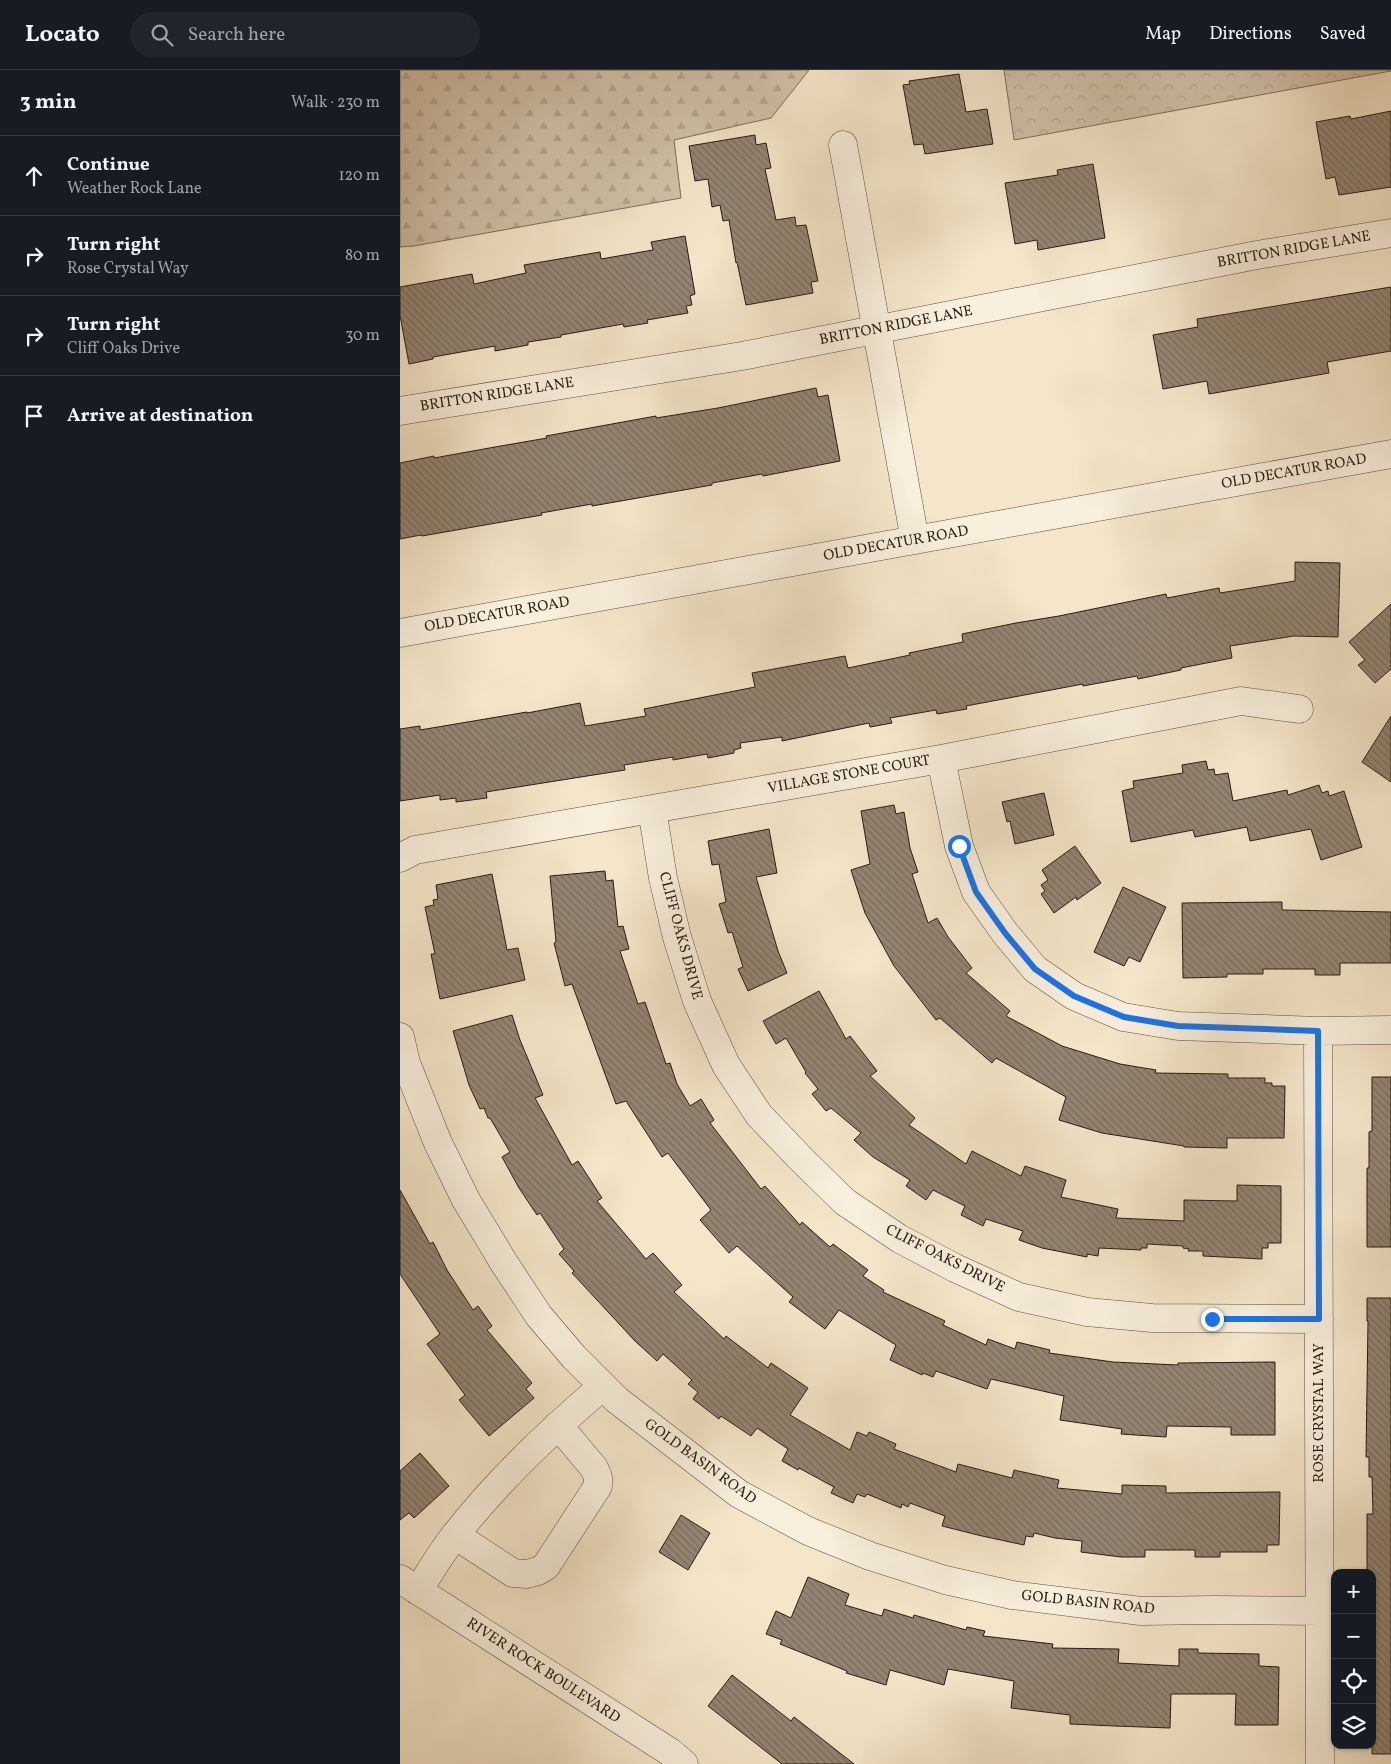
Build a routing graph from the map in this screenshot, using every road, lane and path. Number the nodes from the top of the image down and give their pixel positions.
1 (843, 145) dead end
2 (1391, 233) edge
3 (877, 330) junction
4 (400, 410) edge
5 (1391, 454) edge
6 (915, 540) junction
7 (400, 633) edge
8 (1299, 709) dead end
9 (941, 759) junction
10 (652, 809) junction
11 (400, 858) edge
12 (1391, 1030) edge
13 (1318, 1031) junction
14 (400, 1037) edge
15 (1319, 1319) junction
16 (604, 1386) junction
17 (558, 1425) junction
18 (454, 1535) junction
19 (409, 1585) edge
20 (1320, 1611) junction
21 (684, 1764) edge
22 (1320, 1764) edge

1 - 3 street
2 - 3 street, BRITTON RIDGE LANE
3 - 4 street, BRITTON RIDGE LANE
3 - 6 street
5 - 6 street, OLD DECATUR ROAD
6 - 7 street, OLD DECATUR ROAD
8 - 9 street, VILLAGE STONE COURT
9 - 10 street, VILLAGE STONE COURT
9 - 13 street
10 - 11 street, VILLAGE STONE COURT
10 - 15 street, CLIFF OAKS DRIVE
12 - 13 street
13 - 15 street, ROSE CRYSTAL WAY
14 - 16 street, GOLD BASIN ROAD
15 - 20 street, ROSE CRYSTAL WAY
16 - 17 street
16 - 20 street, GOLD BASIN ROAD
17 - 18 street
17 - 18 street
18 - 19 street
19 - 21 street, RIVER ROCK BOULEVARD
20 - 22 street, ROSE CRYSTAL WAY

